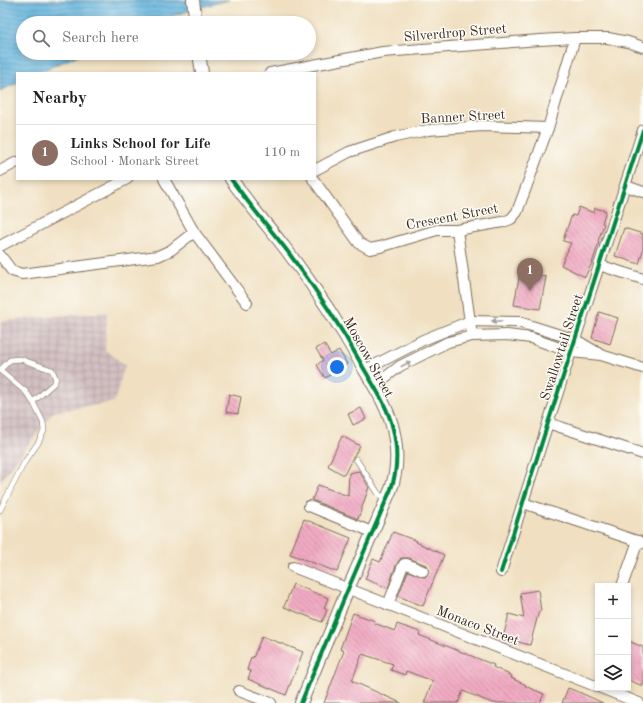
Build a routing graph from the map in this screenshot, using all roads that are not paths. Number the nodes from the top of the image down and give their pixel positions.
1 (193, 0) edge
2 (195, 16) edge
3 (575, 38) junction
4 (643, 47) edge
5 (200, 60) edge
6 (202, 72) edge
7 (275, 72) edge
8 (548, 128) junction
9 (643, 130) edge
10 (16, 163) edge
11 (316, 169) edge
12 (0, 171) edge
13 (125, 180) edge
14 (165, 180) edge
15 (232, 180) edge
16 (313, 180) edge
17 (626, 186) junction
18 (643, 192) edge
19 (457, 230) junction
20 (194, 232) junction
21 (0, 246) edge
22 (0, 255) edge
23 (599, 265) junction
24 (643, 279) edge
25 (247, 303) dead end
26 (470, 321) junction
27 (519, 322) junction
28 (472, 336) junction
29 (516, 336) junction
30 (576, 340) junction
31 (571, 352) junction
32 (601, 355) junction
33 (643, 368) edge
34 (0, 370) edge
35 (365, 370) junction
36 (374, 386) junction
37 (33, 402) junction
38 (548, 423) junction
39 (643, 454) edge
40 (356, 459) dead end
41 (386, 501) junction
42 (523, 503) junction
43 (308, 506) dead end
44 (0, 510) edge
45 (372, 532) junction
46 (640, 542) edge
47 (293, 567) dead end
48 (423, 571) dead end
49 (502, 572) dead end
50 (623, 583) edge
51 (348, 589) junction
52 (388, 605) junction
53 (595, 686) edge
54 (239, 691) dead end
55 (609, 691) edge
56 (271, 703) edge
57 (301, 703) edge
58 (639, 703) edge

1 - 2 street
3 - 4 street, Silverdrop Street
3 - 7 street, Silverdrop Street
3 - 8 street, Crescent Street
5 - 6 street
8 - 11 street, Banner Street
8 - 19 street, Crescent Street
9 - 17 street, Swallowtail Street
10 - 12 street
13 - 21 street
14 - 20 street
15 - 35 street, Moscow Street
16 - 19 street, Crescent Street
17 - 18 street
17 - 23 street, Swallowtail Street
19 - 26 street
20 - 22 street
20 - 25 street
23 - 24 street
23 - 30 street, Swallowtail Street
27 -> 26 street
26 - 28 street
26 - 35 street
27 - 29 street
27 - 30 street
28 - 29 street
36 -> 28 street
29 - 31 street
30 - 31 street, Swallowtail Street
30 - 32 street
31 - 32 street
31 - 38 street, Swallowtail Street
32 - 33 street
34 - 37 lane
34 - 37 lane
35 - 36 street, Moscow Street
36 - 41 street, Moscow Street
37 - 44 lane
38 - 39 street
38 - 42 street, Swallowtail Street
40 - 41 lane
41 - 45 street, Moscow Street
42 - 46 street
42 - 49 street, Swallowtail Street
43 - 45 street
45 - 51 street, Moscow Street
46 - 50 street
47 - 51 street, Monaco Street
48 - 52 street
51 - 52 street, Monaco Street
51 - 57 street, Moscow Street
52 - 53 street, Monaco Street
54 - 56 street
55 - 58 street

